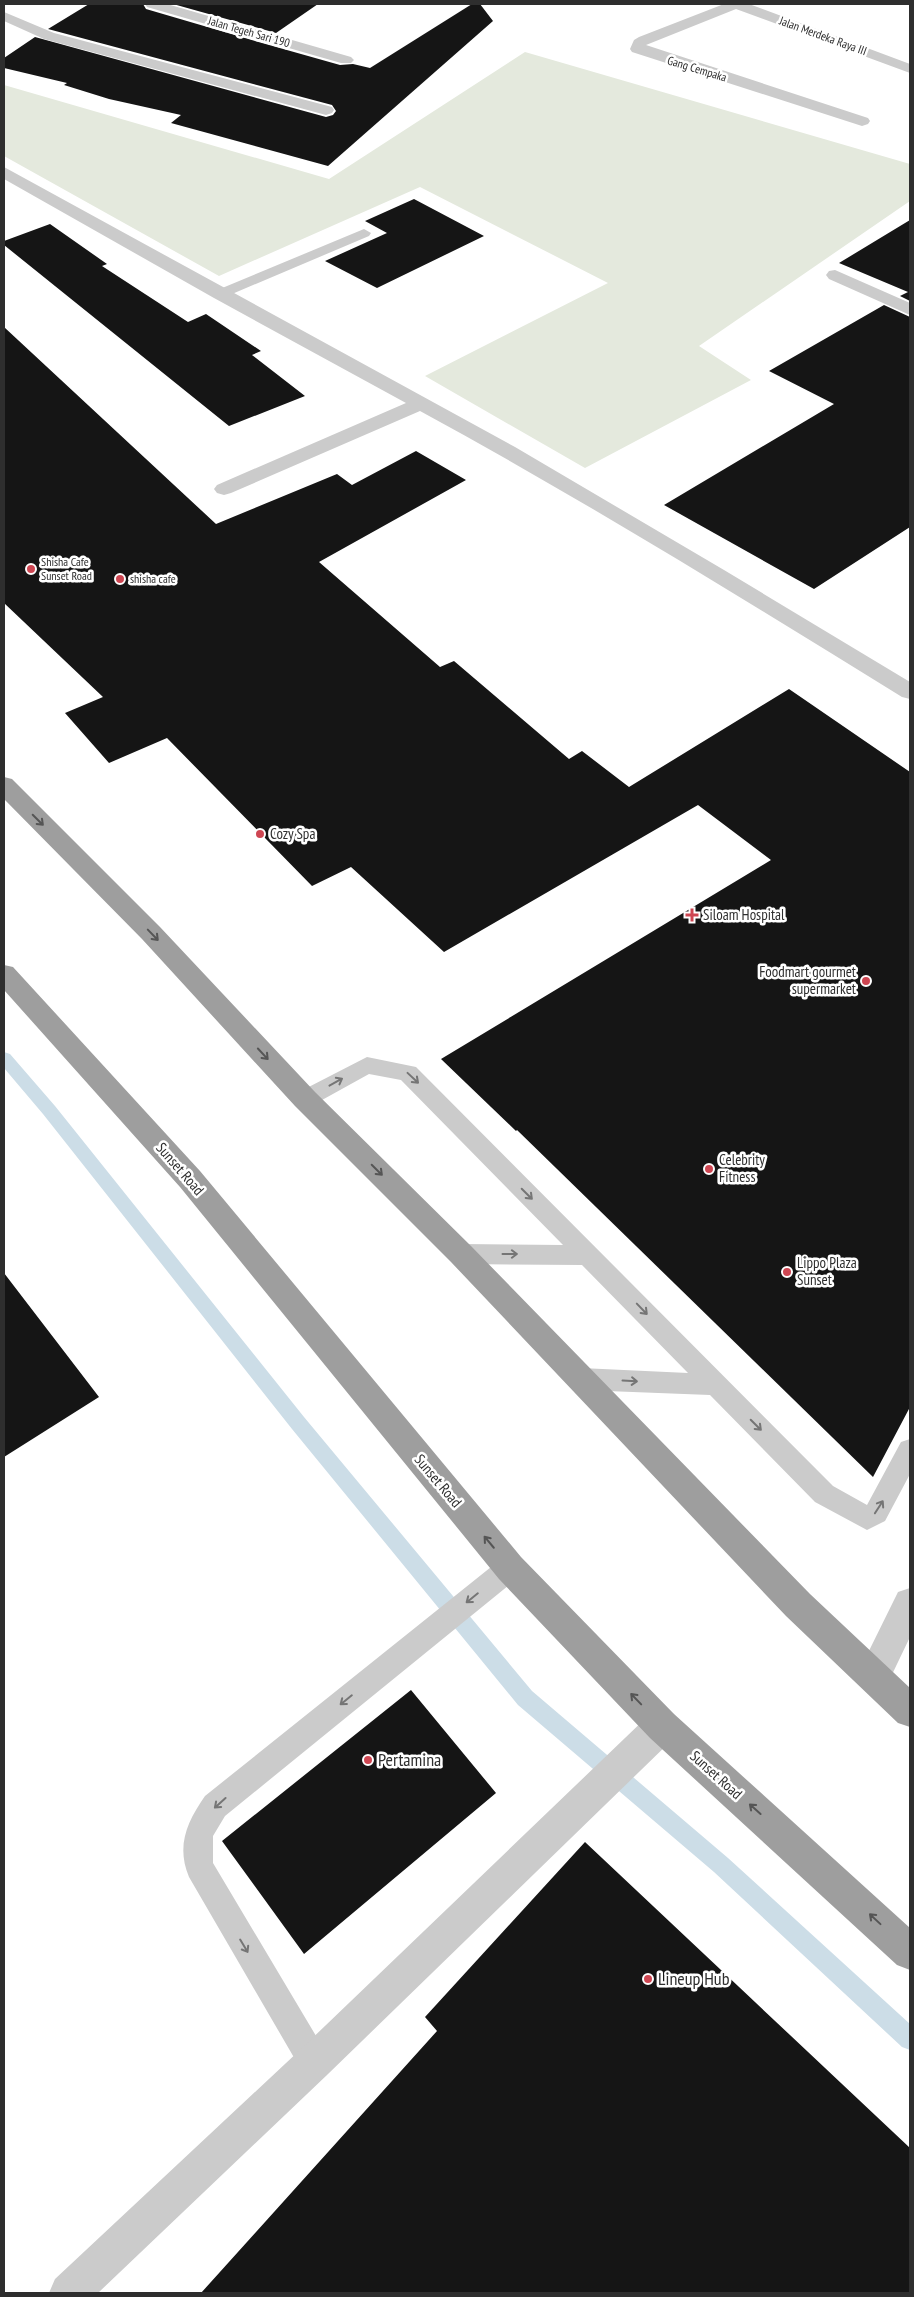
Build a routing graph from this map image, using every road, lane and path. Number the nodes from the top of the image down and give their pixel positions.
1 (152, 4) edge
2 (736, 4) edge
3 (4, 16) edge
4 (346, 60) dead end
5 (910, 69) edge
6 (326, 110) dead end
7 (862, 121) dead end
8 (4, 172) edge
9 (364, 233) dead end
10 (834, 275) dead end
11 (910, 292) edge
12 (220, 294) junction
13 (894, 302) junction
14 (910, 310) edge
15 (421, 403) junction
16 (224, 489) dead end
17 (910, 692) edge
18 (4, 785) edge
19 (4, 974) edge
20 (305, 1099) junction
21 (461, 1254) junction
22 (588, 1255) junction
23 (581, 1379) junction
24 (716, 1385) junction
25 (910, 1450) edge
26 (510, 1568) junction
27 (910, 1603) edge
28 (874, 1676) junction
29 (910, 1711) edge
30 (662, 1726) junction
31 (910, 1952) edge
32 (314, 2062) junction
33 (69, 2293) edge

1 - 4 street, Jalan Tegeh Sari 190
2 - 5 street, Jalan Merdeka Raya III
2 - 7 street, Gang Cempaka
3 - 6 street
8 - 12 street
9 - 12 lane
10 - 13 street
11 - 13 street
12 - 15 street
13 - 14 street
15 - 16 street
15 - 17 street
18 -> 20 highway
26 -> 19 highway, Sunset Road
20 -> 21 highway
20 -> 22 lane
21 -> 22 lane
21 - 23 highway
22 -> 24 lane
23 -> 24 lane
23 - 28 highway
24 -> 25 lane
30 -> 26 highway, Sunset Road
26 -> 32 lane
27 - 28 street
28 - 29 highway
31 -> 30 highway, Sunset Road
30 - 32 street
32 - 33 street

